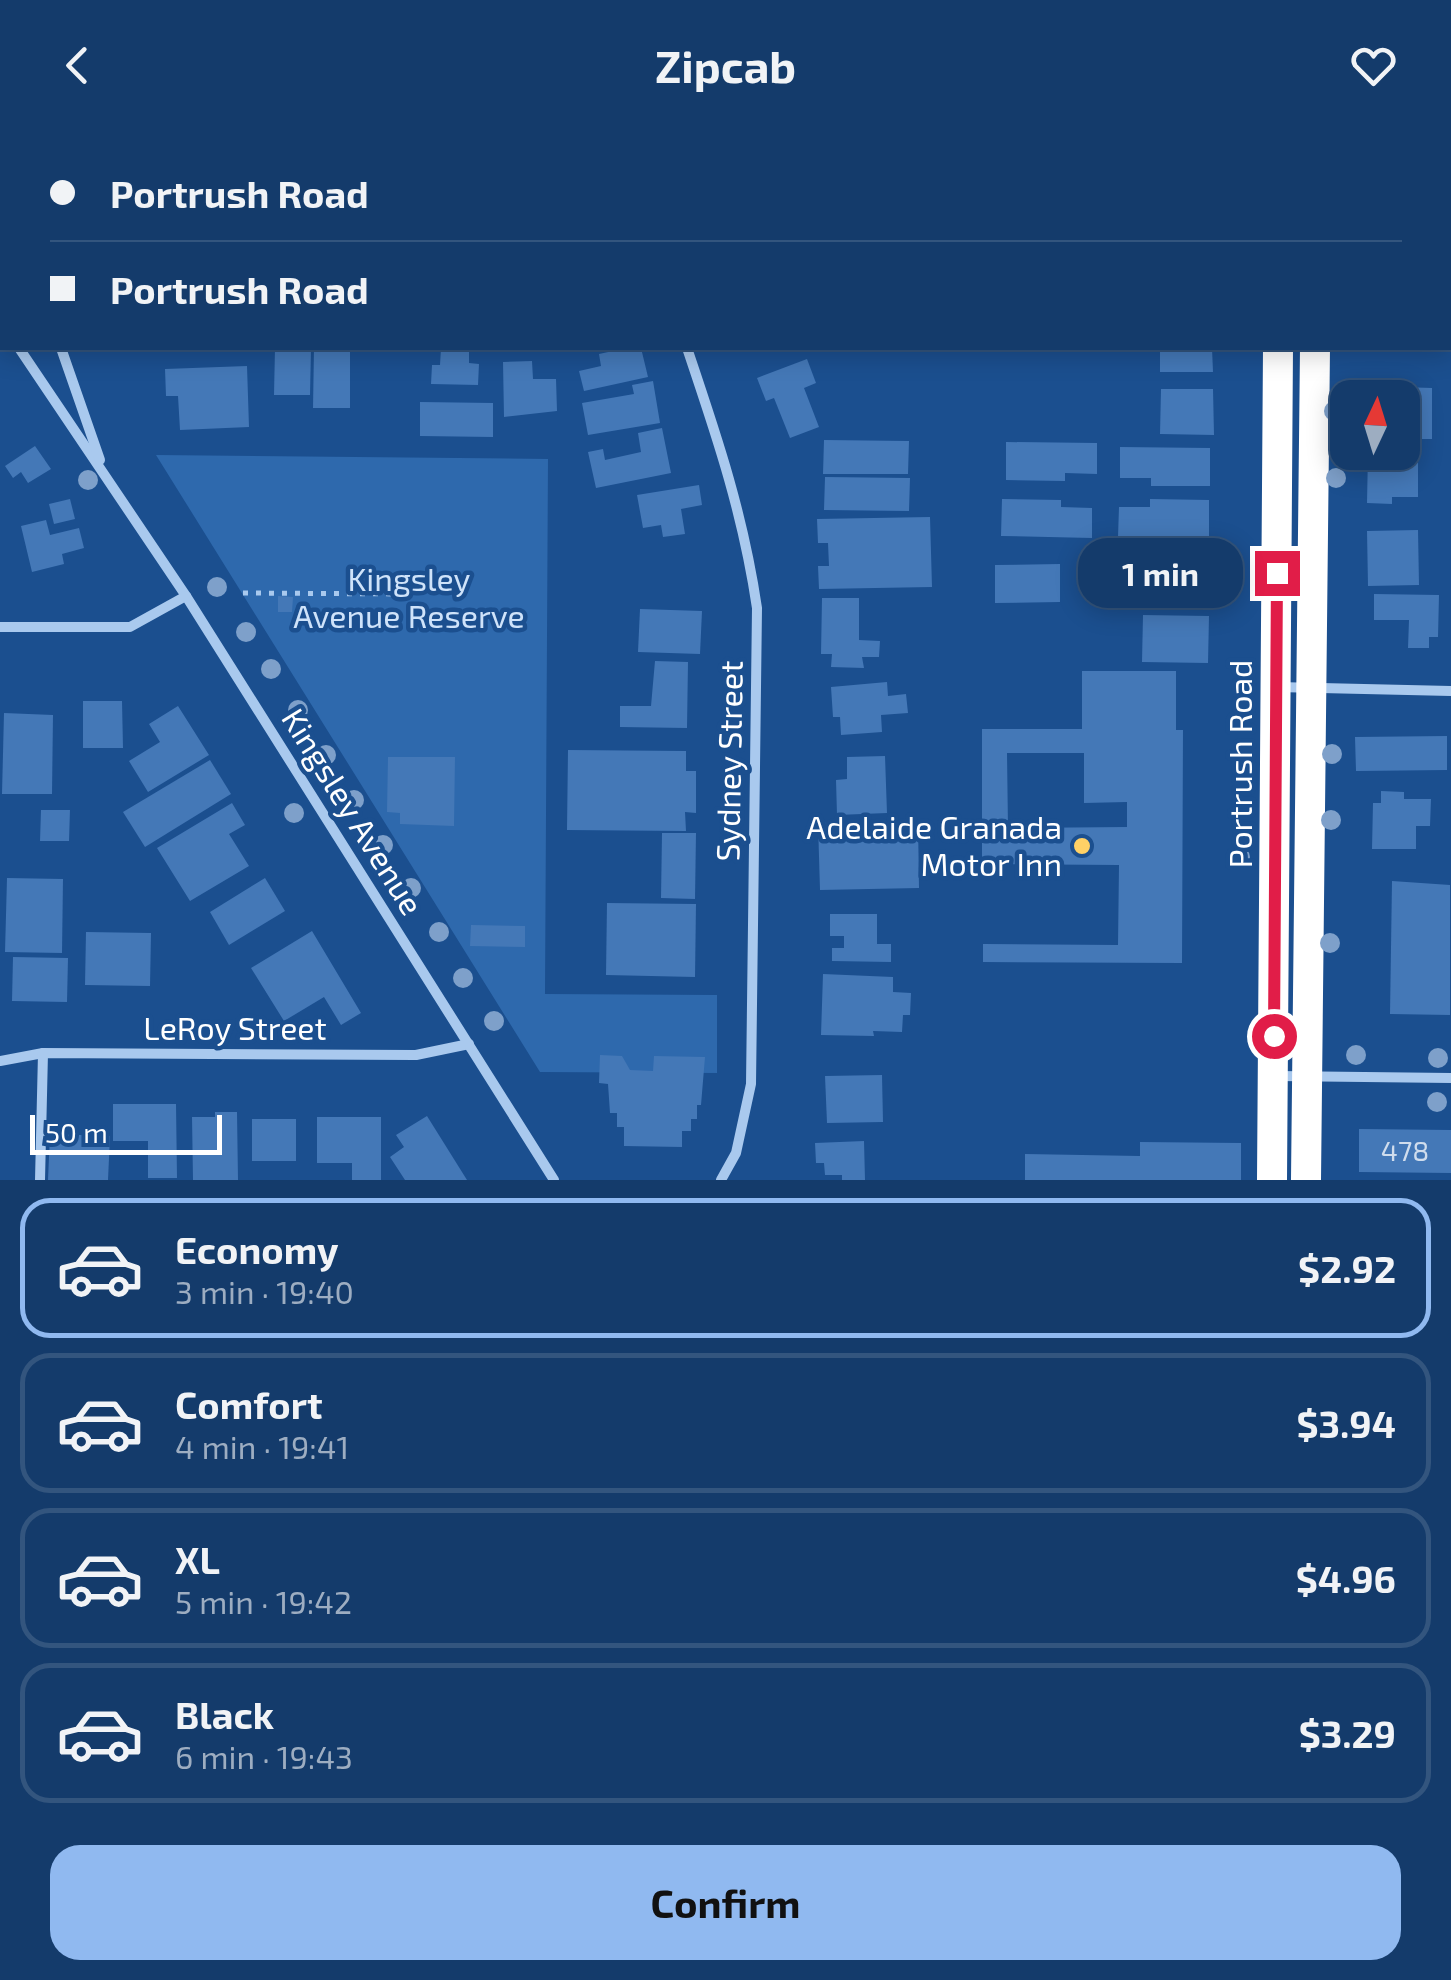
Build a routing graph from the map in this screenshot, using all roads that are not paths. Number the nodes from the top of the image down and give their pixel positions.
1 (20, 350) edge
2 (62, 350) edge
3 (688, 350) edge
4 (1278, 350) edge
5 (1315, 350) edge
6 (104, 473) junction
7 (186, 596) junction
8 (0, 626) edge
9 (1276, 687) junction
10 (1311, 688) junction
11 (1451, 692) edge
12 (468, 1044) junction
13 (42, 1052) junction
14 (0, 1061) edge
15 (1273, 1076) junction
16 (1308, 1077) junction
17 (1451, 1078) edge
18 (40, 1180) edge
19 (554, 1180) edge
20 (721, 1180) edge
21 (1272, 1180) edge
22 (1306, 1180) edge

1 - 6 street, Kingsley Avenue
2 - 6 street, Kingsley Avenue
3 - 20 street, Sydney Street
4 - 9 highway, Portrush Road
5 - 10 highway
6 - 7 street, Kingsley Avenue
7 - 8 street
7 - 12 street, Kingsley Avenue
9 - 10 street
9 - 15 highway, Portrush Road
10 - 11 street
10 - 16 highway
12 - 13 street, LeRoy Street
12 - 19 street, Kingsley Avenue
13 - 14 street, LeRoy Street
13 - 18 street
15 - 16 street
15 - 21 highway, Portrush Road
16 - 17 street
16 - 22 highway

